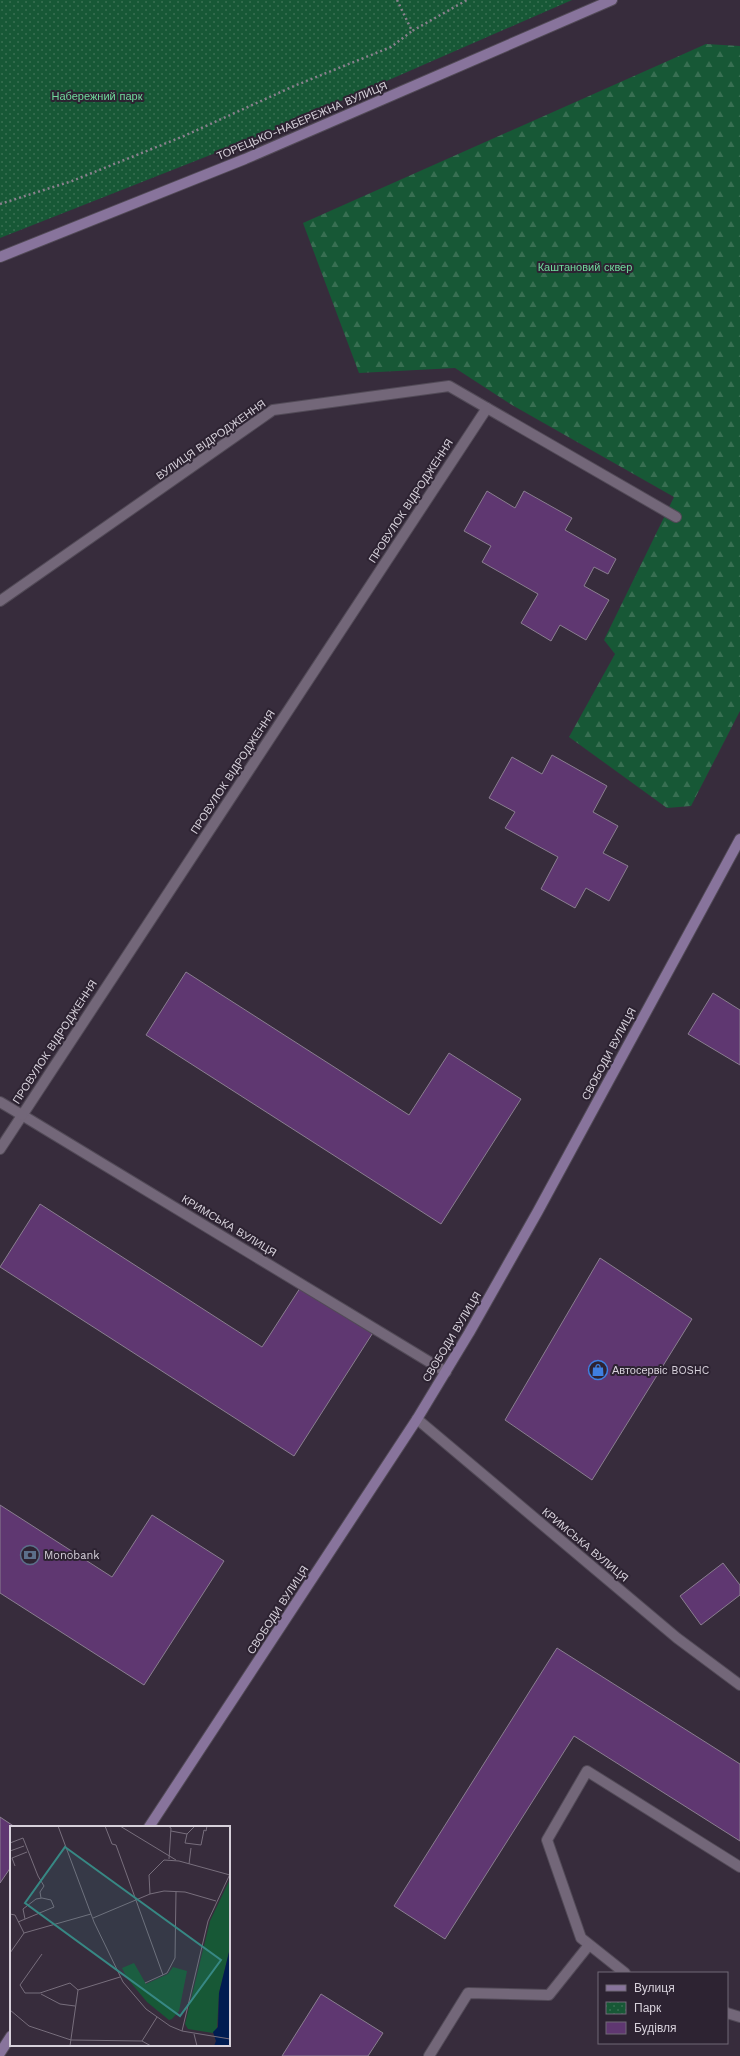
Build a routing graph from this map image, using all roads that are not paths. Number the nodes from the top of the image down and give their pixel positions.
1 (612, 0) edge
2 (0, 257) edge
3 (487, 408) junction
4 (676, 517) dead end
5 (0, 601) edge
6 (740, 839) edge
7 (0, 1102) edge
8 (22, 1115) junction
9 (0, 1149) edge
10 (446, 1372) junction
11 (417, 1419) junction
12 (740, 1685) edge
13 (150, 1826) edge
14 (740, 1867) edge
15 (589, 1945) junction
16 (624, 1972) edge
17 (728, 2013) edge
18 (740, 2017) edge
19 (10, 2037) edge
20 (0, 2052) edge
21 (429, 2056) edge

1 - 2 street, ТОРЕЦЬКО-НАБЕРЕЖНА ВУЛИЦЯ
3 - 4 street, ВУЛИЦЯ ВІДРОДЖЕННЯ
3 - 5 street, ВУЛИЦЯ ВІДРОДЖЕННЯ
3 - 8 street, ПРОВУЛОК ВІДРОДЖЕННЯ
6 - 10 street, СВОБОДИ ВУЛИЦЯ
7 - 8 street, КРИМСЬКА ВУЛИЦЯ
8 - 9 street, ПРОВУЛОК ВІДРОДЖЕННЯ
8 - 10 street, КРИМСЬКА ВУЛИЦЯ
10 - 11 street, СВОБОДИ ВУЛИЦЯ
11 - 12 street, КРИМСЬКА ВУЛИЦЯ
11 - 13 street, СВОБОДИ ВУЛИЦЯ
14 - 15 street
15 - 16 street
15 - 21 street
17 - 18 street
19 - 20 street

